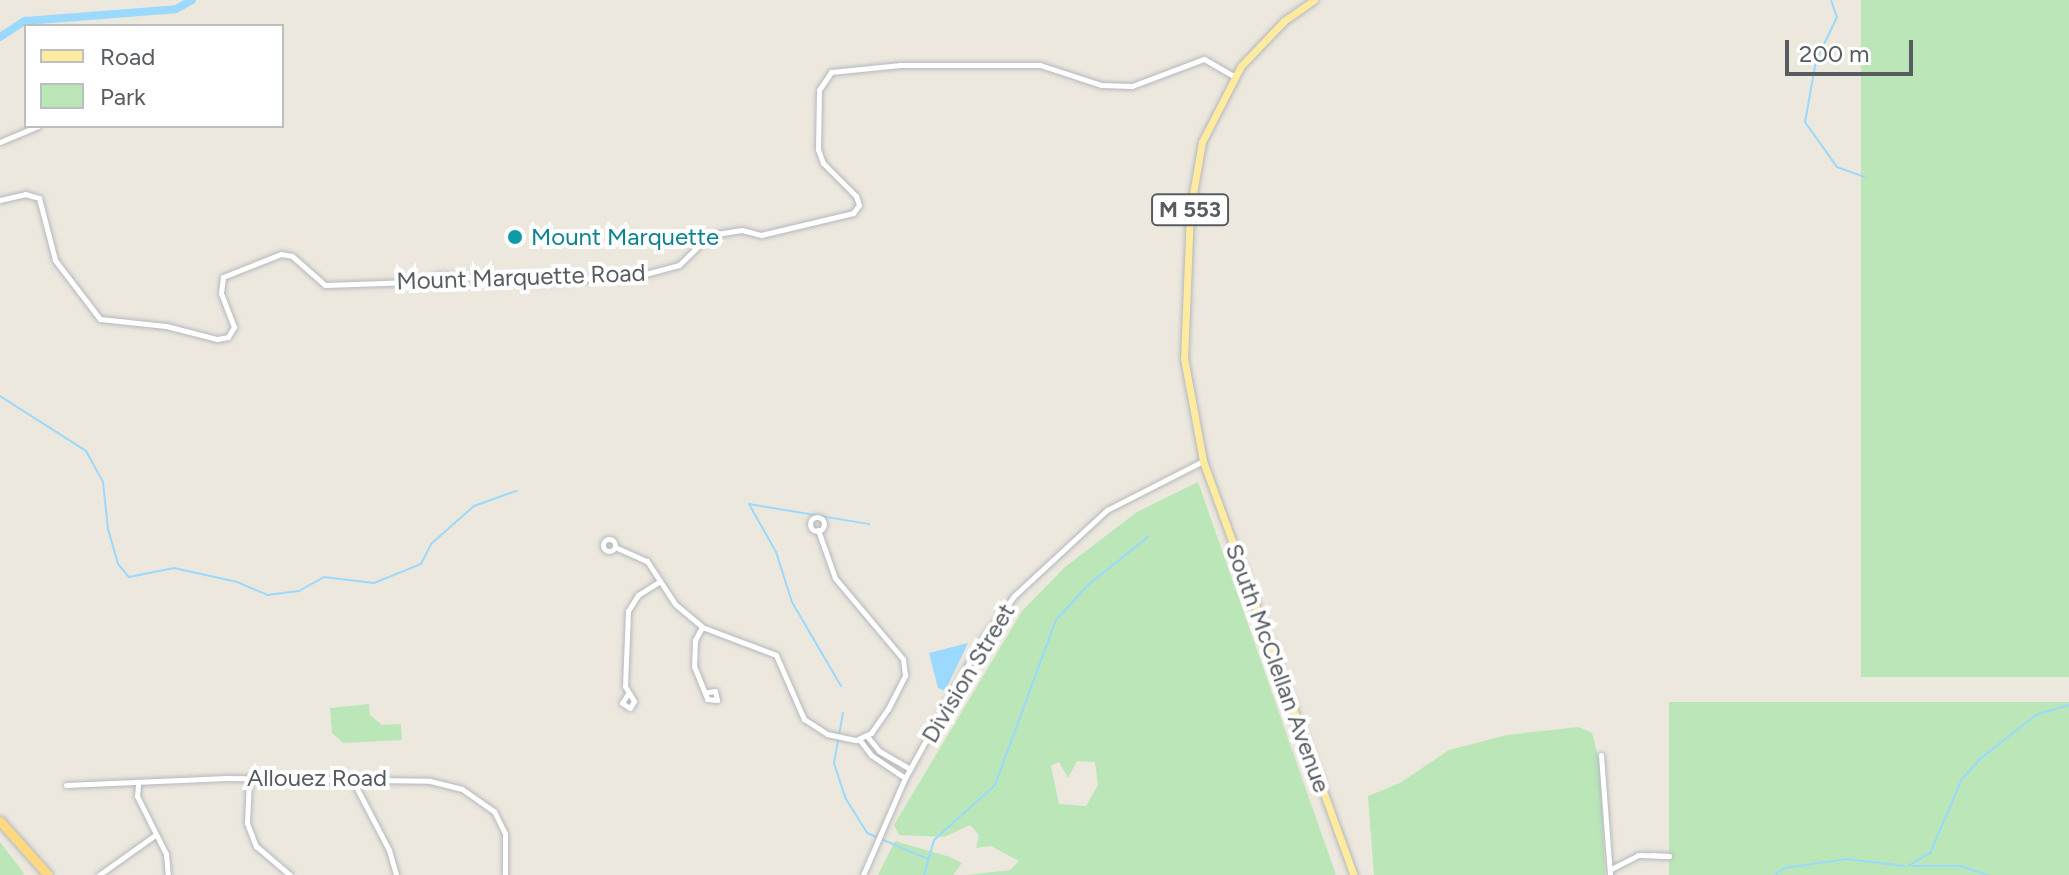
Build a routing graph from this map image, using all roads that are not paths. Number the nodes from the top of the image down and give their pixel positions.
1 (1314, 0) edge
2 (1234, 76) junction
3 (33, 128) edge
4 (0, 142) edge
5 (0, 200) edge
6 (1203, 461) junction
7 (818, 530) dead end
8 (615, 547) dead end
9 (660, 581) junction
10 (702, 627) junction
11 (708, 692) dead end
12 (627, 695) dead end
13 (867, 736) junction
14 (859, 739) junction
15 (1601, 755) dead end
16 (910, 769) junction
17 (905, 778) junction
18 (249, 779) junction
19 (352, 779) junction
20 (66, 785) dead end
21 (138, 785) junction
22 (0, 821) edge
23 (155, 835) junction
24 (1651, 855) dead end
25 (1610, 872) edge
26 (48, 875) edge
27 (99, 875) edge
28 (168, 875) edge
29 (290, 875) edge
30 (396, 875) edge
31 (505, 875) edge
32 (863, 875) edge
33 (1354, 875) edge

1 - 2 main road, M 553
2 - 5 street, Mount Marquette Road
2 - 6 main road, M 553
3 - 4 street
6 - 16 street, Division Street
6 - 33 main road, South McClellan Avenue / M 553
7 - 13 street
8 - 9 street
9 - 10 street
9 - 12 street
10 - 11 street
10 - 14 street
13 - 14 street
13 - 16 street
14 - 17 street
15 - 25 street
16 - 17 street, Division Street
17 - 32 street, Division Street
18 - 19 street, Allouez Road
18 - 21 street, Allouez Road
18 - 29 street
19 - 30 street
19 - 31 street, Allouez Road
20 - 21 street, Allouez Road
21 - 23 street
22 - 26 highway
23 - 27 street
23 - 28 street
24 - 25 street

